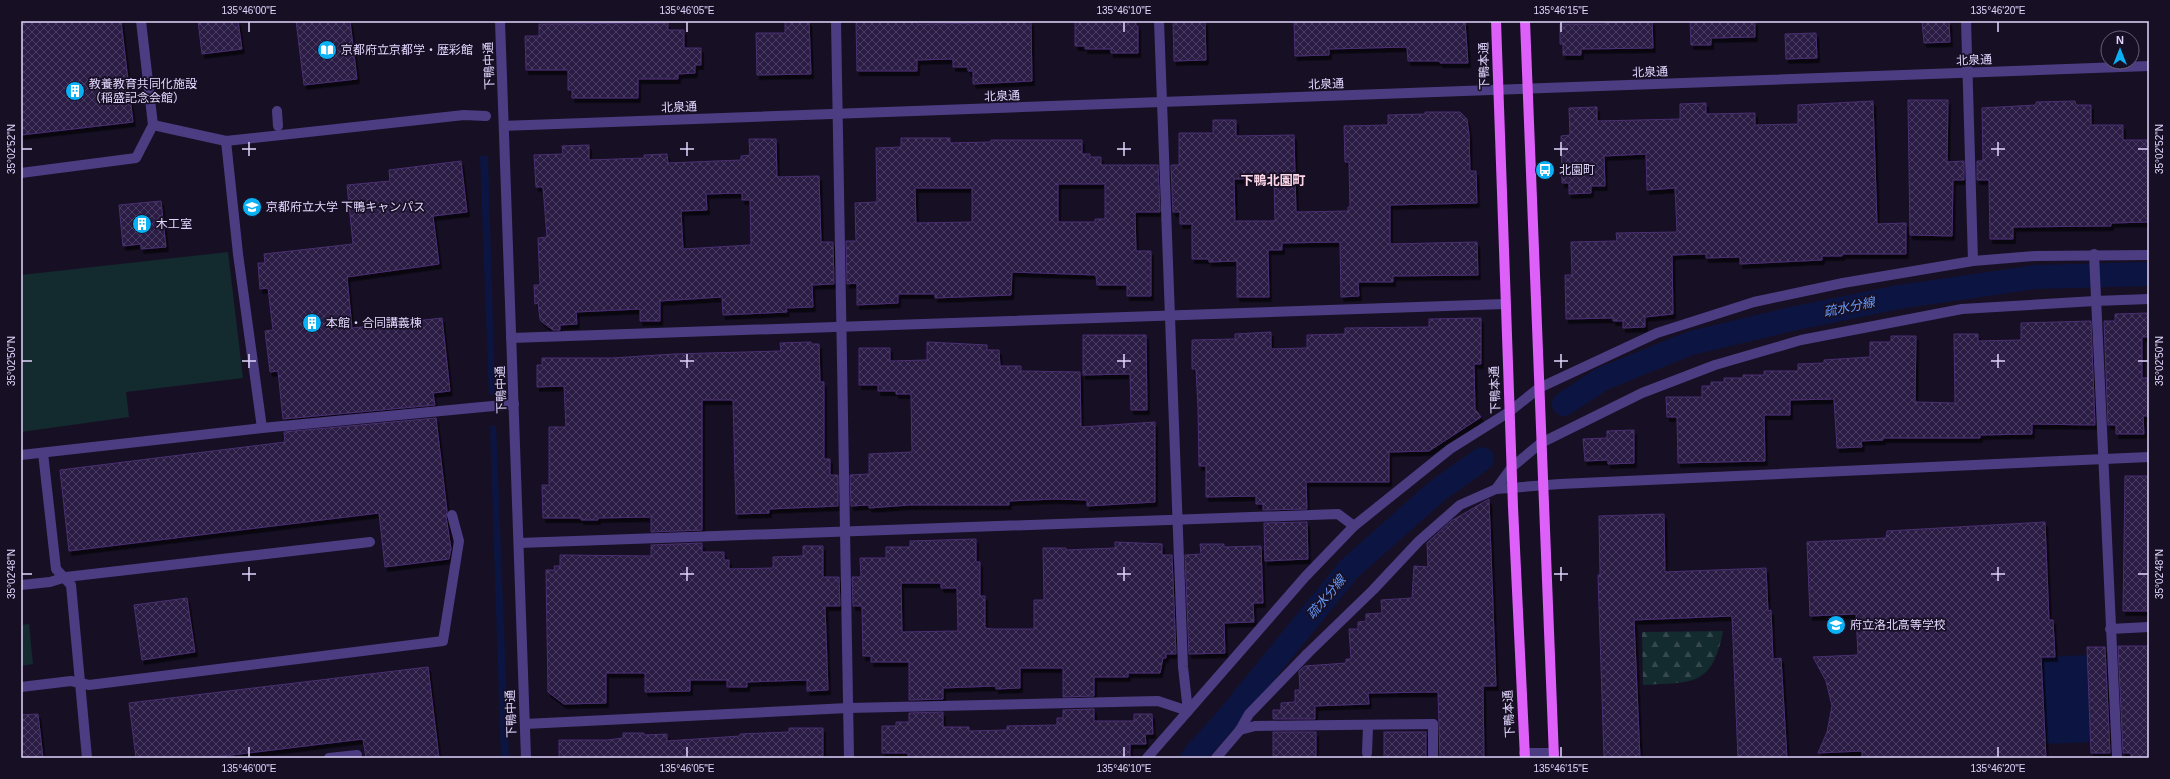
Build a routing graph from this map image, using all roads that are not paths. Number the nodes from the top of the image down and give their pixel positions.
1 (141, 21) edge
2 (500, 21) edge
3 (836, 21) edge
4 (1159, 21) edge
5 (1496, 21) edge
6 (1525, 21) edge
7 (1966, 21) edge
8 (2149, 66) edge
9 (1967, 73) junction
10 (1527, 89) junction
11 (1497, 90) junction
12 (1162, 103) junction
13 (277, 111) dead end
14 (838, 115) junction
15 (486, 116) dead end
16 (153, 125) junction
17 (278, 126) dead end
18 (504, 126) junction
19 (226, 141) junction
20 (21, 173) edge
21 (2094, 254) junction
22 (2149, 255) edge
23 (1973, 261) junction
24 (2149, 299) edge
25 (2095, 301) junction
26 (1505, 304) junction
27 (1172, 315) junction
28 (841, 326) junction
29 (511, 338) junction
30 (1539, 388) junction
31 (514, 404) junction
32 (1509, 412) junction
33 (262, 428) junction
34 (1541, 443) junction
35 (43, 453) junction
36 (21, 455) edge
37 (2149, 456) edge
38 (2102, 459) junction
39 (1512, 467) junction
40 (1543, 485) junction
41 (1512, 487) junction
42 (1496, 489) junction
43 (452, 515) dead end
44 (1178, 520) junction
45 (1354, 526) junction
46 (845, 531) junction
47 (370, 542) dead end
48 (519, 543) junction
49 (66, 577) junction
50 (21, 585) edge
51 (2149, 627) edge
52 (2110, 629) junction
53 (80, 683) junction
54 (21, 686) edge
55 (848, 708) junction
56 (1188, 711) junction
57 (524, 724) junction
58 (1368, 726) junction
59 (1240, 730) junction
60 (1367, 753) dead end
61 (357, 755) dead end
62 (1524, 756) edge
63 (1554, 756) edge
64 (87, 758) edge
65 (329, 758) edge
66 (526, 758) edge
67 (849, 758) edge
68 (1147, 758) edge
69 (1216, 758) edge
70 (1434, 758) edge
71 (2117, 758) edge

1 - 16 street
2 - 18 street, 下鴨中通
3 - 14 street
4 - 12 street
5 - 11 main road, 下鴨本通
6 - 10 main road
7 - 9 street
8 - 9 street, 北泉通
9 - 10 street, 北泉通
9 - 23 street
10 - 11 street, 北泉通
10 - 30 main road
11 - 12 street, 北泉通
11 - 26 main road, 下鴨本通
12 - 14 street, 北泉通
12 - 27 street
13 - 17 street
14 - 18 street, 北泉通
14 - 28 street
15 - 19 street
16 - 19 street
16 - 20 street
18 - 29 street, 下鴨中通
19 - 33 street
21 - 22 street
21 - 23 street
21 - 25 street
23 - 30 street
24 - 25 street
25 - 34 street
25 - 38 street
26 - 27 street
26 - 32 main road, 下鴨本通
27 - 28 street
27 - 44 street
28 - 29 street
28 - 46 street
29 - 31 street, 下鴨中通
30 - 32 street
30 - 34 main road
31 - 33 street
31 - 48 street, 下鴨中通
32 - 39 main road, 下鴨本通
32 - 45 street
33 - 35 street
34 - 39 street
34 - 40 main road
35 - 36 street
35 - 49 street
37 - 38 street
38 - 40 street
38 - 52 street
39 - 41 main road, 下鴨本通
39 - 42 street
40 - 41 street
40 - 63 main road
41 - 42 street
41 - 62 main road, 下鴨本通
42 - 59 street
43 - 53 street
44 - 45 street
44 - 46 street
44 - 56 street
45 - 56 street
46 - 48 street
46 - 55 street
47 - 49 street
48 - 57 street, 下鴨中通
49 - 50 street
49 - 53 street
51 - 52 street
52 - 71 street
53 - 54 street
53 - 64 street
55 - 56 street
55 - 57 street
55 - 67 street
56 - 68 street
57 - 66 street, 下鴨中通
58 - 59 street
58 - 60 street
58 - 70 street
59 - 69 street
61 - 65 street
62 - 63 street

